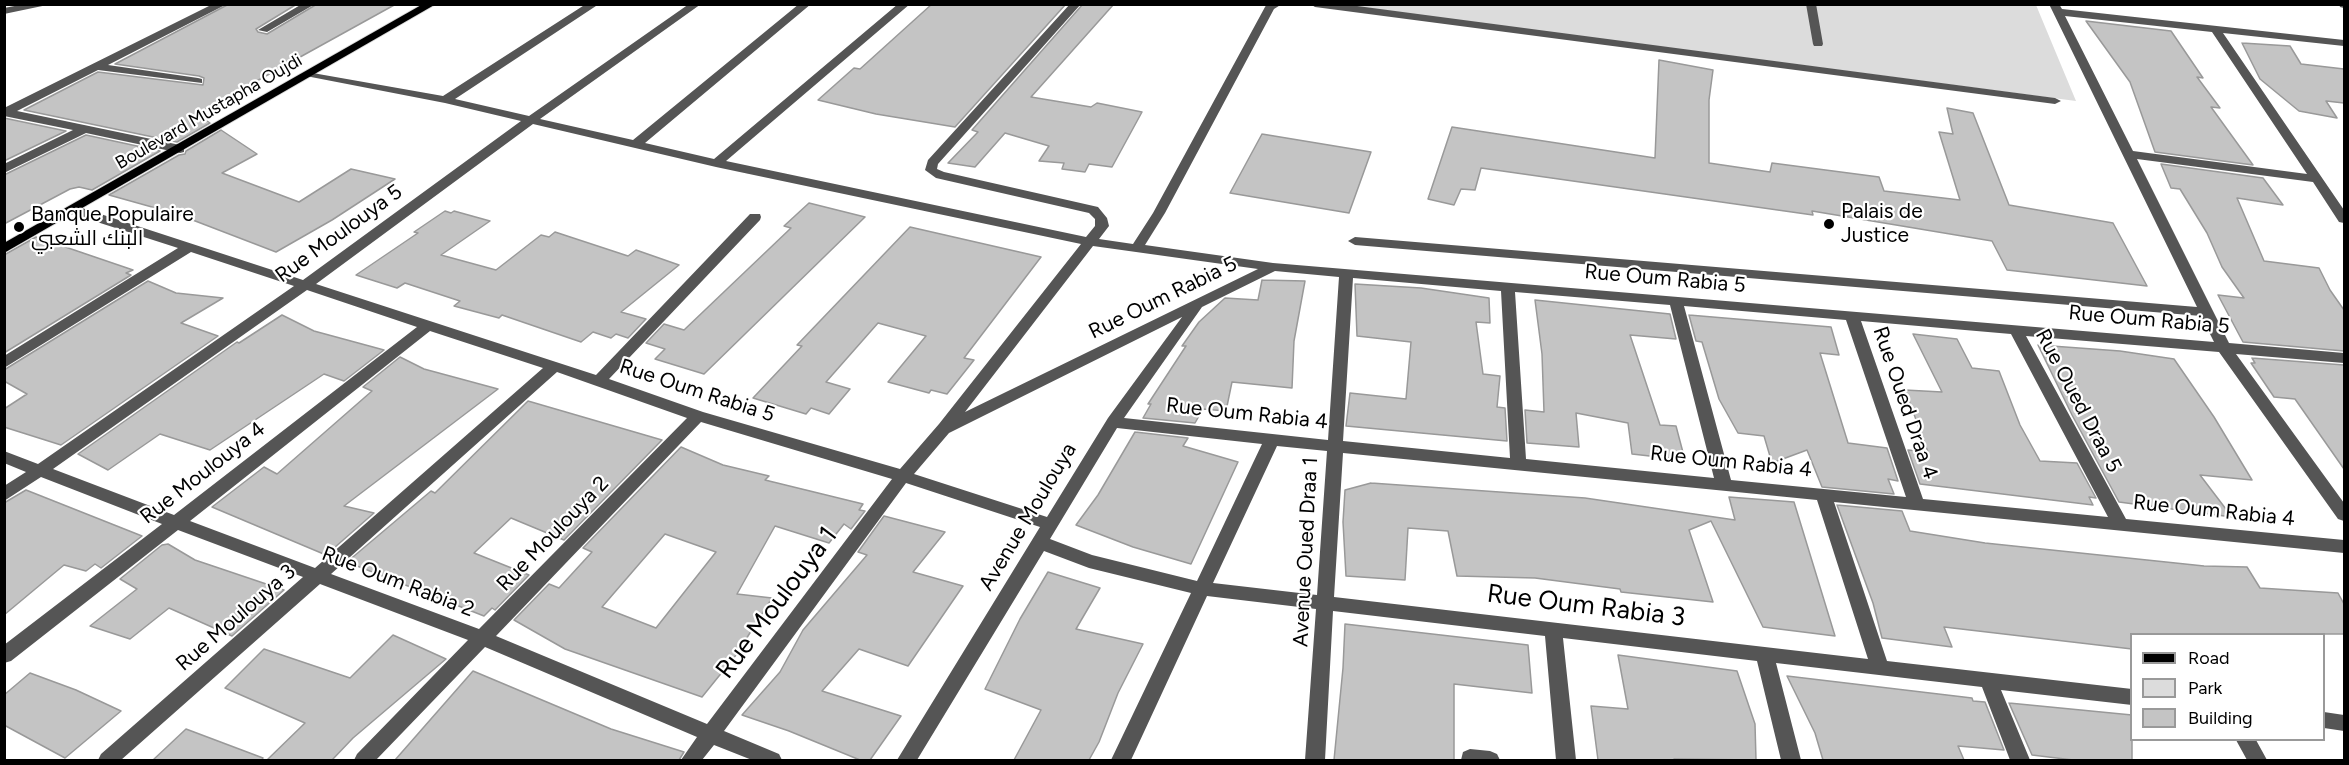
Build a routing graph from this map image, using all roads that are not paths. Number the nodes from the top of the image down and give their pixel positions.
1 (47, 4) edge
2 (222, 4) edge
3 (310, 4) edge
4 (431, 4) edge
5 (594, 4) edge
6 (696, 4) edge
7 (806, 4) edge
8 (905, 4) edge
9 (1076, 4) edge
10 (1277, 4) edge
11 (1315, 4) edge
12 (1811, 4) edge
13 (15, 8) edge
14 (2056, 8) edge
15 (2216, 29) junction
16 (263, 30) dead end
17 (2344, 43) edge
18 (1818, 44) dead end
19 (98, 67) junction
20 (311, 74) junction
21 (198, 81) dead end
22 (445, 100) junction
23 (2055, 101) dead end
24 (5, 112) edge
25 (529, 121) junction
26 (85, 129) junction
27 (636, 144) junction
28 (180, 149) junction
29 (2128, 154) junction
30 (716, 163) junction
31 (4, 169) edge
32 (2318, 179) junction
33 (74, 210) junction
34 (754, 217) dead end
35 (2344, 219) edge
36 (1355, 241) dead end
37 (1091, 242) junction
38 (190, 247) junction
39 (1137, 248) junction
40 (4, 249) edge
41 (1273, 267) junction
42 (1346, 274) junction
43 (304, 286) junction
44 (1508, 287) junction
45 (1677, 301) junction
46 (1198, 305) junction
47 (2206, 312) junction
48 (1852, 316) junction
49 (429, 325) junction
50 (2016, 330) junction
51 (2224, 348) junction
52 (2344, 358) edge
53 (4, 363) edge
54 (555, 366) junction
55 (599, 381) junction
56 (698, 416) junction
57 (1113, 422) junction
58 (943, 429) junction
59 (1272, 439) junction
60 (1335, 446) junction
61 (4, 457) edge
62 (1518, 464) junction
63 (38, 471) junction
64 (903, 476) junction
65 (1724, 484) junction
66 (1823, 494) junction
67 (4, 495) edge
68 (1917, 504) junction
69 (2344, 515) edge
70 (179, 522) junction
71 (1049, 524) junction
72 (2120, 524) junction
73 (1039, 542) junction
74 (2344, 547) edge
75 (318, 576) junction
76 (1203, 589) junction
77 (1326, 603) junction
78 (1553, 629) junction
79 (482, 638) junction
80 (1764, 653) junction
81 (4, 656) edge
82 (1880, 667) junction
83 (1988, 680) junction
84 (2130, 697) edge
85 (2325, 720) edge
86 (2344, 723) edge
87 (710, 734) junction
88 (2247, 741) edge
89 (108, 760) edge
90 (364, 760) edge
91 (691, 760) edge
92 (772, 760) edge
93 (907, 760) edge
94 (1121, 760) edge
95 (1316, 760) edge
96 (1566, 760) edge
97 (1791, 760) edge
98 (2020, 760) edge
99 (2257, 760) edge

1 - 13 street
2 - 19 street
3 - 16 street
4 - 20 main road, Boulevard Mustapha Oujdi
5 - 22 street
6 - 25 street, Rue Moulouya 5
7 - 27 street
8 - 30 street
9 - 37 street
10 - 39 street
11 - 23 street
12 - 18 street
14 - 15 street
14 - 29 street
15 - 17 street
15 - 32 street
19 - 21 street
19 - 24 street
20 - 22 street
20 - 28 main road, Boulevard Mustapha Oujdi
22 - 25 street
24 - 26 street
25 - 27 street
25 - 43 street, Rue Moulouya 5
26 - 28 street
26 - 31 street
27 - 30 street
28 - 33 main road, Boulevard Mustapha Oujdi
29 - 32 street
29 - 47 street
30 - 37 street
32 - 35 street
33 - 38 street, Rue Oum Rabia 5
33 - 40 main road, Boulevard Mustapha Oujdi
34 - 55 street
36 - 47 street
37 - 39 street
37 - 58 street
38 - 43 street, Rue Oum Rabia 5
38 - 53 street
39 - 41 street
41 - 42 street, Rue Oum Rabia 5
41 - 46 street, Rue Oum Rabia 5
42 - 44 street, Rue Oum Rabia 5
42 - 60 street, Avenue Oued Draa 1
43 - 49 street, Rue Oum Rabia 5
43 - 63 street, Rue Moulouya 5
44 - 45 street, Rue Oum Rabia 5
44 - 62 street
45 - 48 street, Rue Oum Rabia 5
45 - 65 street
46 - 57 street, Avenue Moulouya
46 - 58 street, Rue Oum Rabia 5
47 - 51 street
48 - 50 street, Rue Oum Rabia 5
48 - 68 street, Rue Oued Draa 4
49 - 54 street, Rue Oum Rabia 5
49 - 70 street, Rue Moulouya 4
50 - 51 street, Rue Oum Rabia 5
50 - 72 street, Rue Oued Draa 5
51 - 52 street, Rue Oum Rabia 5
51 - 69 street
54 - 55 street, Rue Oum Rabia 5
54 - 75 street, Rue Moulouya 3
55 - 56 street, Rue Oum Rabia 5
56 - 64 street, Rue Oum Rabia 5
56 - 79 street, Rue Moulouya 2
57 - 59 street, Rue Oum Rabia 4
57 - 71 street, Avenue Moulouya
58 - 64 street, Rue Oum Rabia 5
59 - 60 street, Rue Oum Rabia 4
59 - 76 street
60 - 62 street, Rue Oum Rabia 4
60 - 77 street, Avenue Oued Draa 1
61 - 63 street, Rue Oum Rabia 2
62 - 65 street, Rue Oum Rabia 4
63 - 67 street, Rue Moulouya 5
63 - 70 street, Rue Oum Rabia 2
64 - 71 street
64 - 87 street, Rue Moulouya 1
65 - 66 street, Rue Oum Rabia 4
66 - 68 street, Rue Oum Rabia 4
66 - 82 street
68 - 72 street, Rue Oum Rabia 4
70 - 75 street, Rue Oum Rabia 2
70 - 81 street, Rue Moulouya 4
71 - 73 street, Avenue Moulouya
72 - 74 street, Rue Oum Rabia 4
73 - 76 street, Rue Oum Rabia 3
73 - 93 street, Avenue Moulouya
75 - 79 street, Rue Oum Rabia 2
75 - 89 street, Rue Moulouya 3
76 - 77 street, Rue Oum Rabia 3
76 - 94 street
77 - 78 street, Rue Oum Rabia 3
77 - 95 street, Avenue Oued Draa 1
78 - 80 street, Rue Oum Rabia 3
78 - 96 street
79 - 87 street, Rue Oum Rabia 2
79 - 90 street, Rue Moulouya 2
80 - 82 street, Rue Oum Rabia 3
80 - 97 street
82 - 83 street, Rue Oum Rabia 3
83 - 84 street, Rue Oum Rabia 3
83 - 98 street
85 - 86 street
87 - 91 street, Rue Moulouya 1
87 - 92 street, Rue Oum Rabia 2
88 - 99 street

